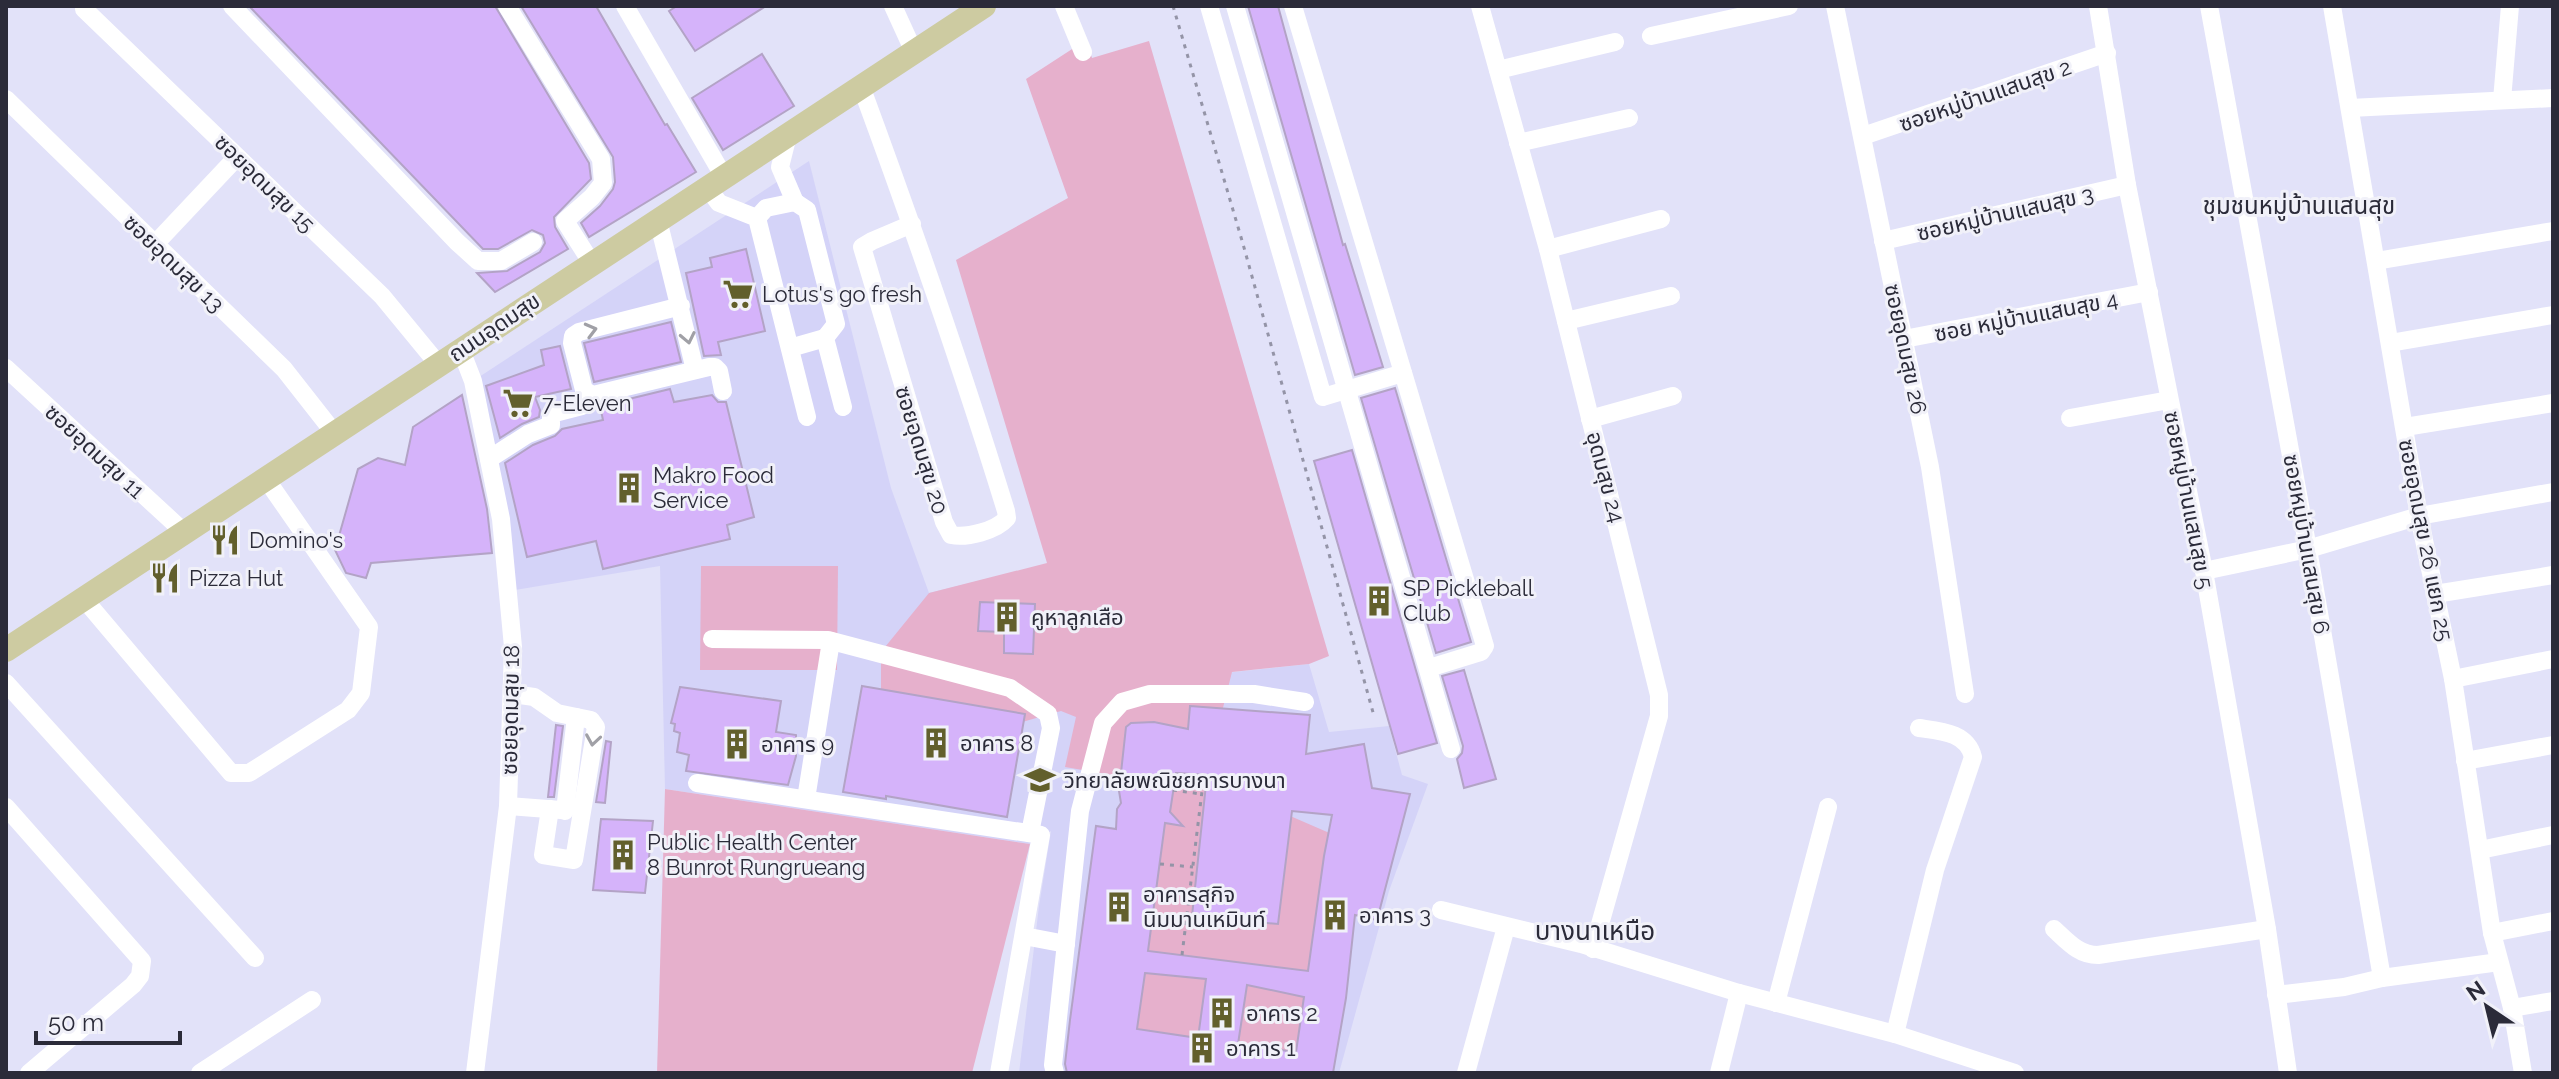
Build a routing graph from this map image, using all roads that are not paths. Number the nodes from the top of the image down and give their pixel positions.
1 (232, 6) edge
2 (507, 6) edge
3 (625, 6) edge
4 (893, 6) edge
5 (984, 6) edge
6 (1064, 6) edge
7 (1209, 6) edge
8 (1235, 6) edge
9 (1293, 6) edge
10 (1480, 6) edge
11 (1789, 6) edge
12 (1835, 6) edge
13 (2098, 6) edge
14 (2209, 6) edge
15 (2332, 6) edge
16 (2510, 6) edge
17 (84, 9) dead end
18 (1651, 36) dead end
19 (1615, 42) dead end
20 (914, 52) junction
21 (1083, 52) dead end
22 (2107, 53) junction
23 (1498, 70) junction
24 (861, 86) junction
25 (2553, 98) edge
26 (6, 99) edge
27 (2502, 100) junction
28 (2350, 108) junction
29 (1629, 118) dead end
30 (788, 135) junction
31 (1863, 136) junction
32 (1518, 143) junction
33 (237, 157) junction
34 (715, 182) junction
35 (2127, 185) junction
36 (795, 202) junction
37 (757, 218) junction
38 (1661, 219) dead end
39 (658, 220) junction
40 (912, 224) junction
41 (2553, 231) edge
42 (1883, 241) junction
43 (533, 242) dead end
44 (155, 244) junction
45 (1548, 249) junction
46 (2376, 261) junction
47 (591, 262) junction
48 (2149, 292) junction
49 (1671, 296) dead end
50 (681, 306) junction
51 (2553, 315) edge
52 (1566, 321) junction
53 (825, 338) junction
54 (1904, 339) junction
55 (2390, 343) junction
56 (790, 348) junction
57 (461, 350) junction
58 (438, 364) junction
59 (6, 368) edge
60 (695, 370) junction
61 (1403, 373) junction
62 (1348, 389) junction
63 (723, 391) dead end
64 (593, 395) junction
65 (1673, 396) dead end
66 (2169, 400) junction
67 (2553, 403) edge
68 (843, 407) dead end
69 (807, 417) dead end
70 (2070, 418) dead end
71 (1590, 419) junction
72 (2405, 427) junction
73 (335, 434) junction
74 (489, 459) junction
75 (266, 479) junction
76 (2553, 492) edge
77 (2419, 516) junction
78 (185, 533) junction
79 (2308, 549) junction
80 (2204, 571) junction
81 (2553, 575) edge
82 (2435, 594) junction
83 (84, 599) junction
84 (712, 639) dead end
85 (831, 641) junction
86 (6, 650) edge
87 (2553, 659) edge
88 (1429, 668) junction
89 (2453, 679) junction
90 (6, 683) edge
91 (513, 694) junction
92 (1965, 694) dead end
93 (1305, 702) dead end
94 (1919, 728) dead end
95 (2553, 745) edge
96 (1451, 749) dead end
97 (2465, 761) junction
98 (697, 783) dead end
99 (806, 799) junction
100 (508, 806) junction
101 (6, 807) edge
102 (1828, 807) dead end
103 (1035, 834) junction
104 (2553, 835) edge
105 (2480, 850) junction
106 (1441, 910) dead end
107 (2553, 921) edge
108 (1506, 927) junction
109 (2054, 929) dead end
110 (2267, 929) junction
111 (2492, 933) junction
112 (1024, 936) junction
113 (1066, 944) junction
114 (1593, 949) junction
115 (255, 958) dead end
116 (2499, 962) junction
117 (2382, 978) junction
118 (1739, 993) junction
119 (2276, 995) junction
120 (312, 1000) dead end
121 (2553, 1001) edge
122 (1776, 1003) junction
123 (2512, 1008) junction
124 (1895, 1034) junction
125 (1984, 1069) edge
126 (29, 1073) edge
127 (200, 1073) edge
128 (475, 1073) edge
129 (999, 1073) edge
130 (1055, 1073) edge
131 (1466, 1073) edge
132 (1719, 1073) edge
133 (2015, 1073) edge
134 (2288, 1073) edge
135 (2523, 1073) edge

1 - 43 street
2 - 47 street
3 - 34 street
4 - 20 street
5 - 20 main road, ถนนอุดมสุข
6 - 21 street
7 - 62 street
8 - 62 street
9 - 61 street
10 - 23 street, อุดมสุข 24
11 - 18 street
12 - 31 street, ซอยอุดมสุข 26
13 - 22 street, ซอยหมู่บ้านแสนสุข 5
14 - 79 street, ซอยหมู่บ้านแสนสุข 6
15 - 28 street, ซอยอุดมสุข 26 แยก 25
16 - 27 street
17 - 33 street, ซอยอุดมสุข 15
19 - 23 street
20 - 24 main road, ถนนอุดมสุข
22 - 31 street, ซอยหมู่บ้านแสนสุข 2
22 - 35 street, ซอยหมู่บ้านแสนสุข 5
23 - 32 street, อุดมสุข 24
24 - 30 main road, ถนนอุดมสุข
24 - 40 street, ซอยอุดมสุข 20
25 - 27 street
26 - 44 street, ซอยอุดมสุข 13
27 - 28 street
28 - 46 street, ซอยอุดมสุข 26 แยก 25
29 - 32 street
30 - 34 main road, ถนนอุดมสุข
30 - 36 street
31 - 42 street, ซอยอุดมสุข 26
32 - 45 street, อุดมสุข 24
33 - 44 street
33 - 58 street, ซอยอุดมสุข 15
34 - 37 street
34 - 39 main road, ถนนอุดมสุข
35 - 42 street, ซอยหมู่บ้านแสนสุข 3
35 - 48 street, ซอยหมู่บ้านแสนสุข 5
36 - 37 street
36 - 53 street
37 - 56 street
38 - 45 street
39 - 47 main road, ถนนอุดมสุข
39 - 50 street
40 - 40 street, ซอยอุดมสุข 20
41 - 46 street
42 - 54 street, ซอยอุดมสุข 26
44 - 73 street, ซอยอุดมสุข 13
45 - 52 street, อุดมสุข 24
46 - 55 street, ซอยอุดมสุข 26 แยก 25
47 - 57 main road, ถนนอุดมสุข
48 - 54 street, ซอย หมู่บ้านแสนสุข 4
48 - 66 street, ซอยหมู่บ้านแสนสุข 5
49 - 52 street
50 -> 60 street
64 -> 50 street
51 - 55 street
52 - 71 street, อุดมสุข 24
53 - 56 street
53 - 68 street
54 - 92 street, ซอยอุดมสุข 26
55 - 72 street, ซอยอุดมสุข 26 แยก 25
56 - 69 street
57 - 58 main road, ถนนอุดมสุข
57 - 74 street, ซอยอุดมสุข 18
58 - 73 main road, ถนนอุดมสุข
59 - 78 street, ซอยอุดมสุข 11
60 - 63 street
60 - 64 street
61 - 62 street
61 - 88 street
62 - 88 street
64 - 74 street
65 - 71 street
66 - 70 street
66 - 80 street, ซอยหมู่บ้านแสนสุข 5
67 - 72 street
71 - 114 street, อุดมสุข 24
72 - 77 street, ซอยอุดมสุข 26 แยก 25
73 - 75 main road, ถนนอุดมสุข
74 - 91 street, ซอยอุดมสุข 18
75 - 78 main road, ถนนอุดมสุข
75 - 83 street
76 - 77 street
77 - 79 street
77 - 82 street, ซอยอุดมสุข 26 แยก 25
78 - 83 main road, ถนนอุดมสุข
79 - 80 street
79 - 117 street, ซอยหมู่บ้านแสนสุข 6
80 - 110 street, ซอยหมู่บ้านแสนสุข 5
81 - 82 street
82 - 89 street, ซอยอุดมสุข 26 แยก 25
83 - 86 main road, ถนนอุดมสุข
84 - 85 street
85 - 99 street
85 - 103 street
87 - 89 street
88 - 96 street
89 - 97 street, ซอยอุดมสุข 26 แยก 25
90 - 115 street
91 - 100 street, ซอยอุดมสุข 18
91 -> 100 street
93 - 113 street
94 - 124 street
95 - 97 street
97 - 105 street, ซอยอุดมสุข 26 แยก 25
98 - 99 street
99 - 103 street
100 - 128 street, ซอยอุดมสุข 18
101 - 126 street
102 - 122 street
103 - 112 street
104 - 105 street
105 - 111 street, ซอยอุดมสุข 26 แยก 25
106 - 108 street
107 - 111 street
108 - 114 street
108 - 131 street
109 - 110 street
110 - 119 street, ซอยหมู่บ้านแสนสุข 5
111 - 116 street, ซอยอุดมสุข 26 แยก 25
112 - 113 street
112 - 129 street
113 - 130 street
114 - 118 street
116 - 117 street
116 - 123 street, ซอยอุดมสุข 26 แยก 25
117 - 119 street
118 - 122 street
118 - 132 street
119 - 134 street, ซอยหมู่บ้านแสนสุข 5
120 - 127 street
121 - 123 street
122 - 124 street
123 - 135 street, ซอยอุดมสุข 26 แยก 25
124 - 125 street
125 - 133 street

